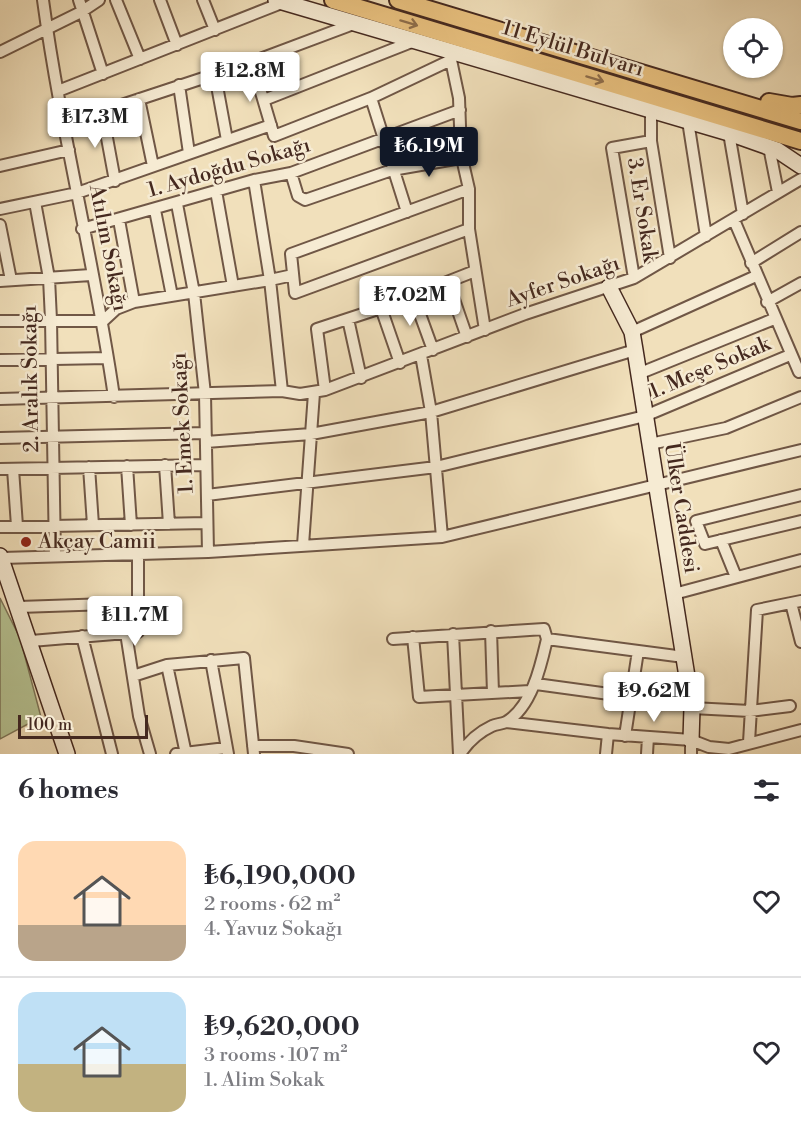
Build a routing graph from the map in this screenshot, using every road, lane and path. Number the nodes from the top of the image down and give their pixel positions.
1 (43, 0) edge
2 (79, 0) edge
3 (99, 0) edge
4 (117, 0) edge
5 (159, 0) edge
6 (203, 0) edge
7 (333, 0) edge
8 (398, 0) edge
9 (280, 1) edge
10 (81, 12) junction
11 (358, 22) junction
12 (47, 28) junction
13 (215, 30) junction
14 (417, 40) junction
15 (177, 45) junction
16 (0, 52) edge
17 (452, 55) junction
18 (140, 59) junction
19 (252, 62) junction
20 (103, 74) junction
21 (215, 75) junction
22 (663, 80) junction
23 (179, 85) junction
24 (58, 91) junction
25 (372, 98) junction
26 (139, 99) junction
27 (264, 100) junction
28 (801, 105) edge
29 (460, 110) junction
30 (651, 110) junction
31 (102, 111) junction
32 (691, 115) junction
33 (801, 121) edge
34 (64, 124) junction
35 (271, 125) junction
36 (728, 126) junction
37 (227, 140) junction
38 (384, 140) junction
39 (651, 141) junction
40 (801, 141) edge
41 (769, 147) junction
42 (69, 150) junction
43 (189, 153) junction
44 (801, 153) edge
45 (461, 158) junction
46 (0, 166) edge
47 (153, 166) junction
48 (801, 166) edge
49 (392, 170) junction
50 (291, 173) junction
51 (801, 179) edge
52 (115, 180) junction
53 (254, 180) junction
54 (469, 189) junction
55 (216, 191) junction
56 (778, 192) junction
57 (77, 193) junction
58 (35, 202) junction
59 (177, 204) junction
60 (0, 209) edge
61 (155, 210) junction
62 (407, 213) junction
63 (738, 217) junction
64 (119, 220) junction
65 (0, 225) edge
66 (82, 229) junction
67 (469, 229) junction
68 (801, 232) edge
69 (706, 236) junction
70 (670, 258) junction
71 (750, 262) junction
72 (475, 271) junction
73 (91, 275) junction
74 (293, 275) junction
75 (756, 276) junction
76 (49, 278) junction
77 (634, 278) junction
78 (6, 280) edge
79 (270, 280) junction
80 (448, 282) junction
81 (801, 283) edge
82 (233, 286) junction
83 (609, 287) junction
84 (194, 293) junction
85 (413, 295) junction
86 (172, 296) junction
87 (134, 302) junction
88 (767, 302) junction
89 (381, 308) junction
90 (348, 319) junction
91 (774, 319) junction
92 (51, 320) junction
93 (0, 321) edge
94 (103, 321) junction
95 (485, 330) junction
96 (632, 332) junction
97 (467, 337) junction
98 (433, 350) junction
99 (635, 350) junction
100 (421, 355) junction
101 (790, 355) junction
102 (108, 358) junction
103 (52, 359) junction
104 (0, 360) edge
105 (400, 363) junction
106 (799, 372) dead end
107 (639, 374) junction
108 (361, 378) junction
109 (325, 390) junction
110 (282, 391) junction
111 (314, 393) junction
112 (205, 394) junction
113 (114, 397) junction
114 (801, 397) edge
115 (0, 399) edge
116 (52, 399) junction
117 (431, 412) junction
118 (645, 416) junction
119 (311, 434) junction
120 (0, 438) edge
121 (205, 438) junction
122 (52, 439) junction
123 (650, 444) junction
124 (801, 450) edge
125 (165, 465) junction
126 (206, 465) junction
127 (127, 466) junction
128 (89, 467) junction
129 (436, 467) junction
130 (13, 468) junction
131 (52, 468) junction
132 (0, 469) edge
133 (308, 484) junction
134 (656, 485) junction
135 (207, 495) junction
136 (801, 495) edge
137 (801, 521) edge
138 (169, 524) junction
139 (207, 524) junction
140 (93, 525) junction
141 (130, 525) junction
142 (0, 526) edge
143 (17, 526) junction
144 (54, 526) junction
145 (442, 537) junction
146 (721, 540) junction
147 (303, 546) junction
148 (208, 552) junction
149 (138, 554) junction
150 (55, 556) junction
151 (1, 557) edge
152 (801, 560) edge
153 (736, 577) junction
154 (674, 594) junction
155 (796, 602) edge
156 (138, 603) junction
157 (19, 607) junction
158 (491, 631) junction
159 (126, 633) junction
160 (453, 634) junction
161 (82, 636) junction
162 (413, 637) junction
163 (393, 639) dead end
164 (548, 639) junction
165 (31, 641) junction
166 (801, 642) edge
167 (638, 651) junction
168 (684, 657) junction
169 (211, 660) junction
170 (167, 665) junction
171 (133, 676) junction
172 (533, 687) junction
173 (493, 693) junction
174 (457, 694) junction
175 (631, 697) junction
176 (790, 706) dead end
177 (692, 708) junction
178 (750, 711) junction
179 (506, 722) junction
180 (801, 730) edge
181 (608, 734) junction
182 (625, 736) junction
183 (648, 737) junction
184 (749, 742) junction
185 (691, 747) edge
186 (253, 750) edge
187 (227, 751) edge
188 (729, 752) edge
189 (182, 753) edge
190 (67, 754) edge
191 (112, 754) edge
192 (150, 754) edge
193 (348, 754) edge
194 (460, 754) edge
195 (606, 754) edge
196 (647, 754) edge

1 - 12 street, Atılım Sokağı
2 - 10 street
3 - 10 street
4 - 18 street
5 - 15 street
6 - 13 street
7 -> 32 main road, 11 Eylül Bulvarı
8 - 22 main road, 11 Eylül Bulvarı
9 - 11 main road
9 - 13 street
10 - 12 street
10 - 20 street
11 - 14 main road
11 - 19 street
12 - 16 street
12 - 24 street, Atılım Sokağı
13 - 15 street
14 - 17 main road
14 - 27 street
15 - 18 street
17 - 25 street
17 - 29 street
17 - 30 main road
18 - 20 street
19 - 21 street
19 - 27 street
20 - 24 street
21 - 23 street
21 - 37 street
22 - 28 main road
22 - 33 main road, 11 Eylül Bulvarı
23 - 26 street
23 - 43 street
24 - 34 street, Atılım Sokağı
25 - 35 street
25 - 38 street
26 - 31 street
26 - 47 street
27 - 35 street
29 - 38 street, 1. Aydoğdu Sokağı
29 - 45 street
30 - 32 main road
30 - 39 street
31 - 34 street
31 - 52 street
32 - 36 main road, 11 Eylül Bulvarı
32 - 69 street
34 - 42 street, Atılım Sokağı
35 - 37 street
36 - 40 main road, 11 Eylül Bulvarı
36 - 41 main road
36 - 44 main road
36 - 63 street
37 - 43 street
38 - 49 street
38 - 50 street, 1. Aydoğdu Sokağı
39 - 70 street
39 - 77 street, 3. Er Sokak
41 - 48 main road
41 - 56 street
42 - 46 street
42 - 57 street, Atılım Sokağı
43 - 47 street
45 - 49 street
45 - 54 street
47 - 52 street
49 - 50 street
49 - 62 street
50 - 53 street, 1. Aydoğdu Sokağı
51 - 56 street, Ayfer Sokağı
52 - 57 street
53 - 55 street, 1. Aydoğdu Sokağı
53 - 79 street
54 - 62 street
54 - 67 street
55 - 59 street, 1. Aydoğdu Sokağı
55 - 82 street
56 - 63 street, Ayfer Sokağı
57 - 58 street
57 - 66 street, Atılım Sokağı
58 - 60 street
58 - 76 street, 2. Aralık Sokağı
59 - 61 street, 1. Aydoğdu Sokağı
59 - 84 street, 1. Emek Sokağı
61 - 64 street, 1. Aydoğdu Sokağı
61 - 86 street
62 - 74 street
63 - 69 street, Ayfer Sokağı
63 - 71 street
64 - 66 street, 1. Aydoğdu Sokağı
64 - 87 street
65 - 78 street
66 - 73 street, Atılım Sokağı
67 - 72 street
67 - 74 street
68 - 71 street
69 - 70 street, Ayfer Sokağı
70 - 77 street, Ayfer Sokağı
71 - 75 street
72 - 80 street
72 - 95 street
73 - 76 street
73 - 94 street, Atılım Sokağı
74 - 79 street
75 - 88 street
75 - 96 street
76 - 78 street
76 - 92 street, 2. Aralık Sokağı
77 - 83 street, Ayfer Sokağı
79 - 82 street
79 - 110 street
80 - 85 street
80 - 97 street
81 - 88 street
82 - 84 street
83 - 95 street, Ayfer Sokağı
83 - 96 main road, Ülker Caddesi
84 - 86 street
84 - 112 street, 1. Emek Sokağı
85 - 89 street
85 - 98 street
86 - 87 street
87 - 94 street
88 - 91 street
89 - 90 street
89 - 105 street
90 - 108 street
90 - 109 street
91 - 101 street
91 - 107 street
92 - 93 street
92 - 94 street
92 - 103 street, 2. Aralık Sokağı
94 - 102 street, Atılım Sokağı
95 - 97 street, Ayfer Sokağı
96 - 99 main road, Ülker Caddesi
97 - 98 street, Ayfer Sokağı
98 - 100 street, Ayfer Sokağı
99 - 107 main road, Ülker Caddesi
99 - 117 street
100 - 105 street, Ayfer Sokağı
100 - 117 street
101 - 106 street
101 - 118 street, 1. Meşe Sokak
102 - 103 street
102 - 113 street, Atılım Sokağı
103 - 104 street
103 - 116 street, 2. Aralık Sokağı
105 - 108 street, Ayfer Sokağı
107 - 118 main road, Ülker Caddesi
108 - 109 street, Ayfer Sokağı
109 - 111 street, Ayfer Sokağı
110 - 111 street, Ayfer Sokağı
110 - 112 street, Ayfer Sokağı
111 - 119 street
112 - 113 street, Ayfer Sokağı
112 - 121 street, 1. Emek Sokağı
113 - 116 street, Ayfer Sokağı
114 - 123 street
115 - 116 street, Ayfer Sokağı
116 - 122 street, 2. Aralık Sokağı
117 - 119 street
117 - 129 street
118 - 123 main road, Ülker Caddesi
118 - 129 street, 1. Meşe Sokak
119 - 121 street
119 - 133 street
120 - 122 street
121 - 122 street
121 - 126 street, 1. Emek Sokağı
122 - 131 street, 2. Aralık Sokağı
123 - 134 main road, Ülker Caddesi
124 - 134 street
125 - 126 street
125 - 127 street
125 - 138 street
126 - 135 street, 1. Emek Sokağı
127 - 128 street
127 - 141 street
128 - 131 street
128 - 140 street
129 - 133 street, 1. Meşe Sokak
129 - 145 street
130 - 131 street
130 - 132 street
130 - 143 street
131 - 144 street, 2. Aralık Sokağı
133 - 135 street, 1. Meşe Sokak
133 - 147 street
134 - 145 street
134 - 154 main road, Ülker Caddesi
135 - 139 street, 1. Emek Sokağı
136 - 146 street
137 - 146 street
138 - 139 street
138 - 141 street
139 - 148 street, 1. Emek Sokağı
140 - 141 street
140 - 144 street
142 - 143 street
143 - 144 street
144 - 150 street, 2. Aralık Sokağı
145 - 147 street
146 - 153 street
147 - 148 street
148 - 149 street
149 - 150 street
149 - 156 street
150 - 151 street
151 - 157 main road
152 - 153 street
153 - 154 street
154 - 168 main road, Ülker Caddesi
155 - 166 street
155 - 178 street
156 - 157 street
156 - 159 street
157 - 165 main road
158 - 160 street
158 - 164 street
158 - 173 street
159 - 161 street
159 - 171 street
160 - 162 street
160 - 174 street
161 - 165 street
161 - 191 street
162 - 163 street
162 - 174 street
164 - 167 street
164 - 172 street
165 - 190 main road
167 - 168 street
167 - 175 street
168 - 177 main road, Ülker Caddesi
169 - 170 street
169 - 186 street
169 - 187 street
170 - 171 street
170 - 189 street
171 - 192 street
172 - 173 street
172 - 175 street
172 - 179 street
173 - 174 street
174 - 194 street
175 - 182 street
176 - 178 street
177 - 178 street
177 - 185 main road, Ülker Caddesi
178 - 184 street
179 - 181 street
179 - 194 street
180 - 184 street
181 - 182 street
181 - 195 street
182 - 183 street
183 - 185 street
183 - 196 street
184 - 188 street
185 - 188 street
186 - 193 street
187 - 189 street

